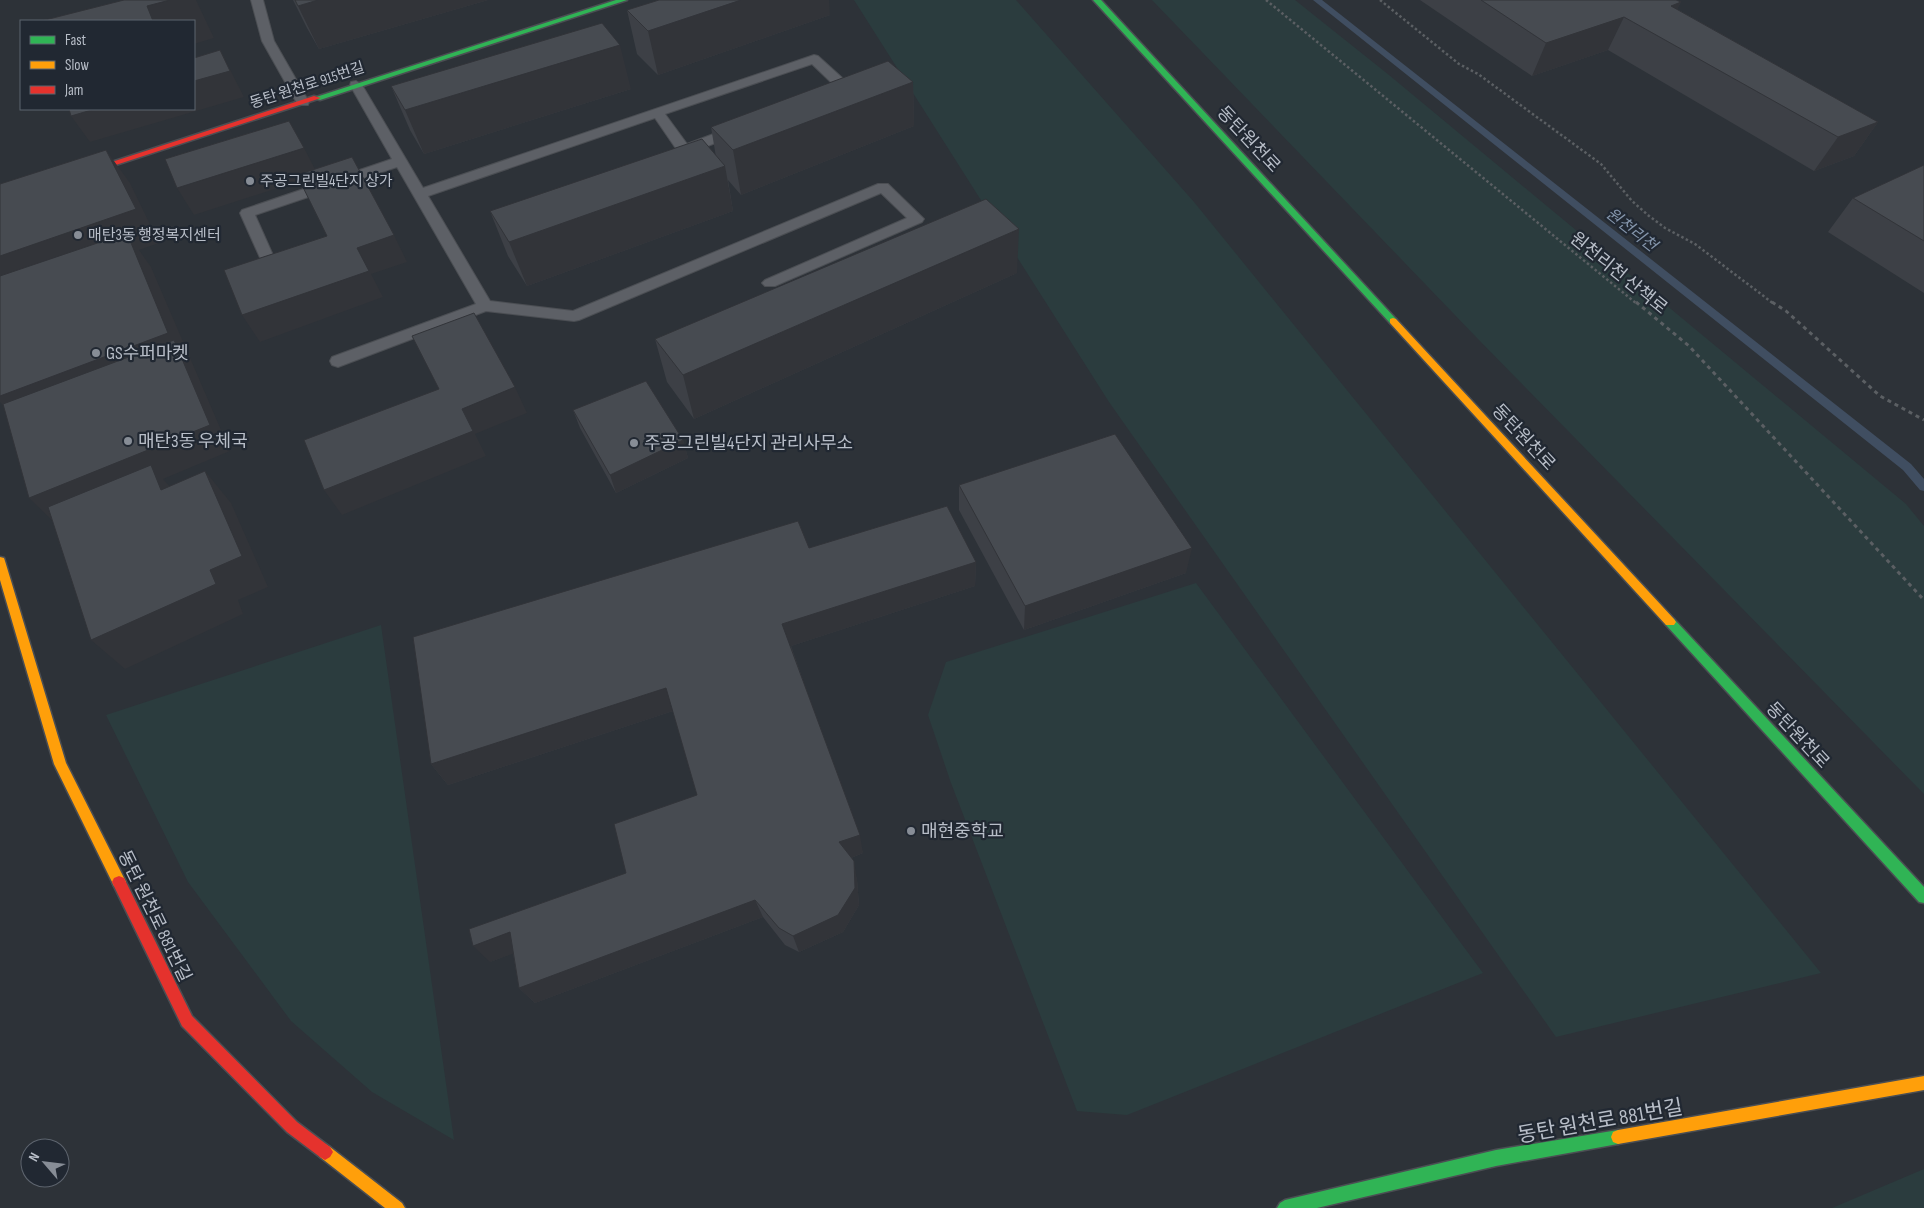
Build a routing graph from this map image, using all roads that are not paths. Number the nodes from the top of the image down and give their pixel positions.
1 (257, 0) edge
2 (623, 0) edge
3 (1097, 0) edge
4 (356, 85) junction
5 (818, 98) edge
6 (303, 102) junction
7 (657, 112) junction
8 (747, 126) edge
9 (400, 160) junction
10 (68, 177) edge
11 (419, 194) junction
12 (273, 271) edge
13 (770, 283) dead end
14 (485, 306) junction
15 (338, 361) dead end
16 (0, 561) edge
17 (1924, 897) edge
18 (1924, 1083) edge
19 (397, 1208) edge
20 (1285, 1208) edge

1 - 6 lane
2 - 4 street, 동탄 원천로 915번길
3 - 17 street, 동탄원천로
4 - 6 street, 동탄 원천로 915번길
4 - 9 lane
5 - 7 lane
6 - 10 street, 동탄 원천로 915번길
7 - 8 lane
7 - 11 lane
9 - 11 lane
9 - 12 lane
11 - 14 lane
13 - 14 lane
14 - 15 lane
16 - 19 street, 동탄 원천로 881번길
18 - 20 street, 동탄 원천로 881번길

